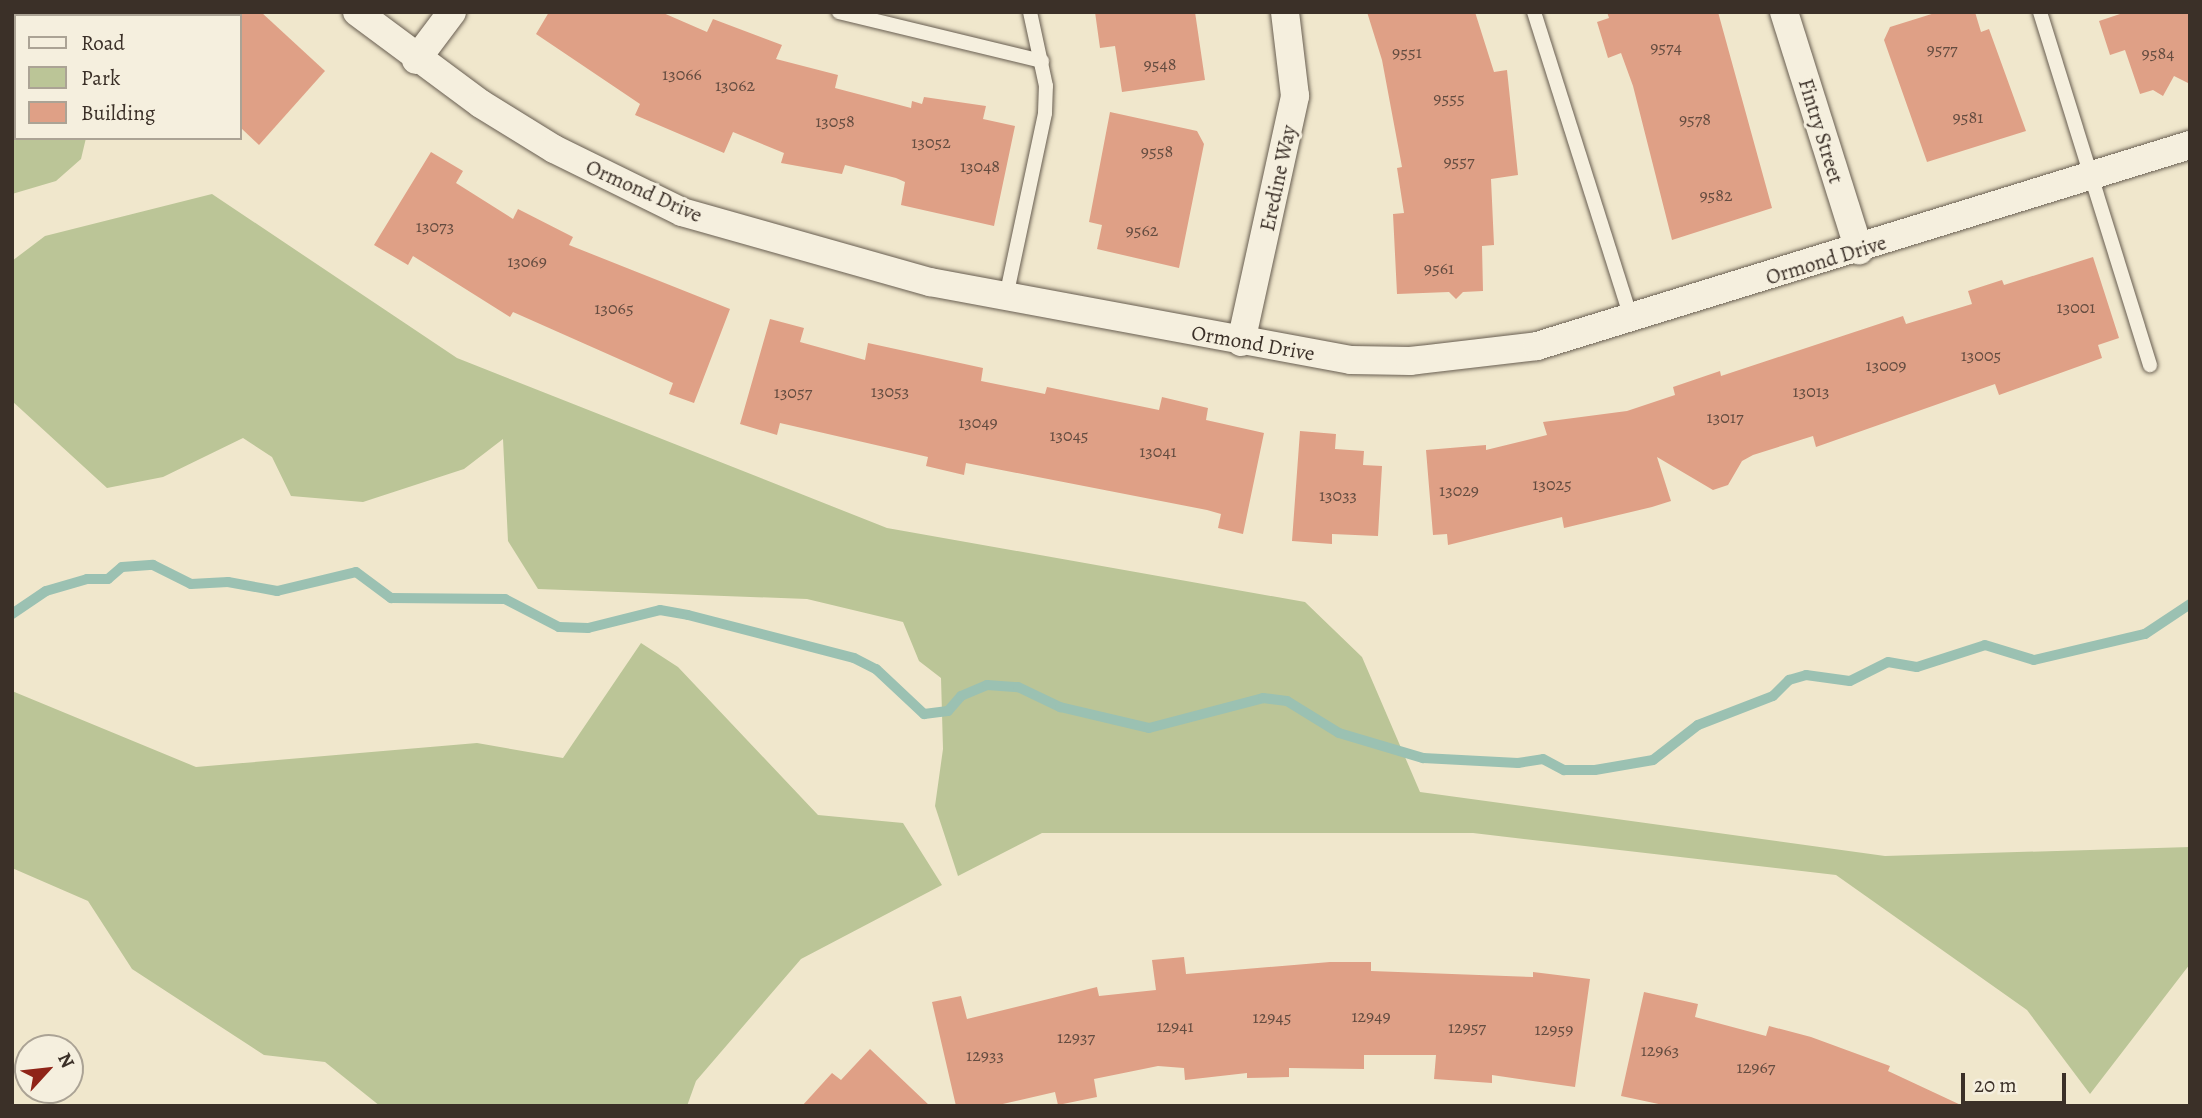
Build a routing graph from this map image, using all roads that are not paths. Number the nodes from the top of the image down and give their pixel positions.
1 (357, 12) edge
2 (453, 12) edge
3 (839, 12) edge
4 (1030, 12) edge
5 (1284, 12) edge
6 (1534, 12) edge
7 (1784, 12) edge
8 (2040, 12) edge
9 (416, 60) junction
10 (1042, 61) junction
11 (2190, 145) edge
12 (2092, 176) junction
13 (1859, 250) junction
14 (1006, 297) junction
15 (1632, 321) junction
16 (1241, 342) junction
17 (2150, 365) dead end

1 - 9 street, Ormond Drive
2 - 9 street
3 - 10 lane
4 - 10 lane
5 - 16 street, Eredine Way
6 - 15 lane
7 - 13 street, Fintry Street
8 - 12 lane
9 - 14 street, Ormond Drive
10 - 14 lane
11 - 12 street, Ormond Drive
12 - 13 street, Ormond Drive
12 - 17 lane
13 - 15 street, Ormond Drive
14 - 16 street, Ormond Drive
15 - 16 street, Ormond Drive

